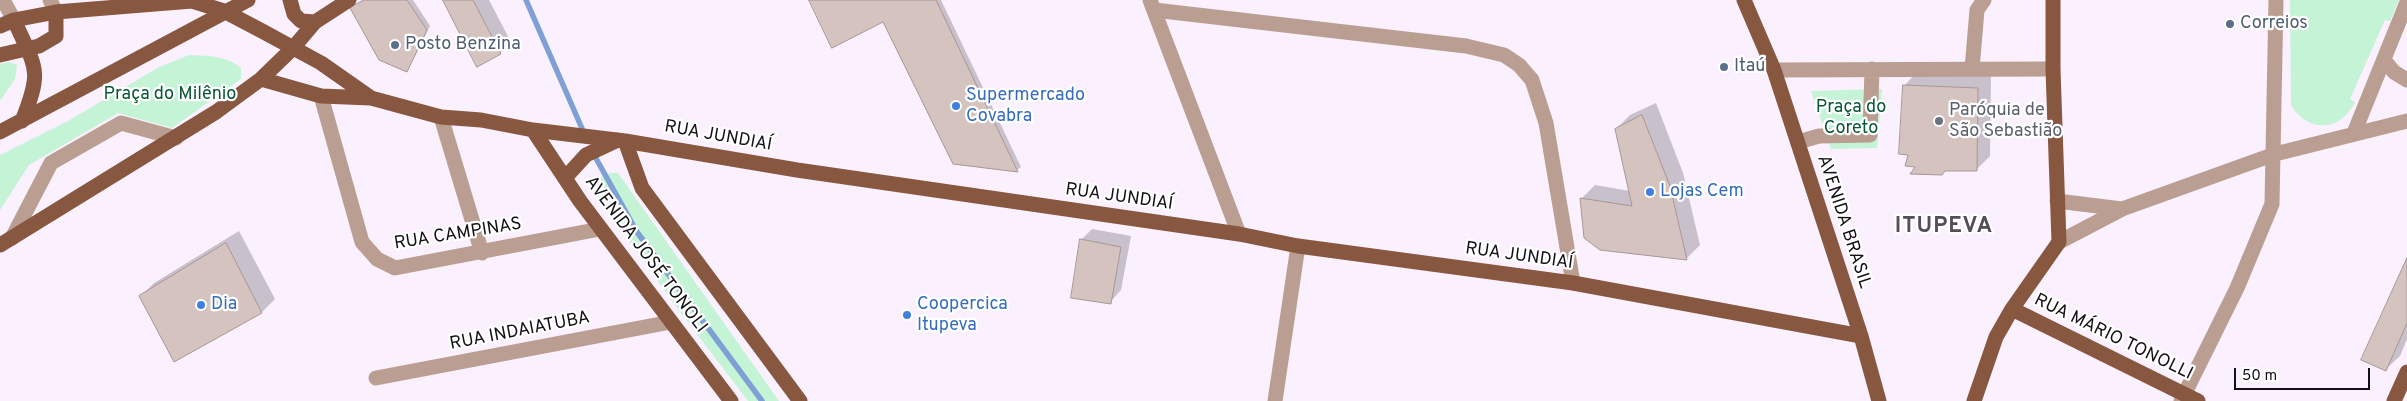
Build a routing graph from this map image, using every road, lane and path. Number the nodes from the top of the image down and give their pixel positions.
1 (3, 0) edge
2 (248, 0) edge
3 (290, 0) edge
4 (349, 0) edge
5 (1744, 0) edge
6 (1984, 0) edge
7 (2053, 0) edge
8 (2276, 0) edge
9 (2407, 2) edge
10 (1152, 5) edge
11 (53, 6) edge
12 (224, 11) junction
13 (315, 22) junction
14 (7, 23) edge
15 (293, 48) junction
16 (27, 49) junction
17 (0, 55) edge
18 (2384, 60) junction
19 (1872, 69) junction
20 (1972, 69) junction
21 (2053, 69) junction
22 (1774, 70) junction
23 (261, 78) junction
24 (2407, 80) edge
25 (321, 96) junction
26 (371, 98) junction
27 (441, 117) junction
28 (22, 121) junction
29 (2407, 121) edge
30 (533, 130) junction
31 (0, 132) edge
32 (2354, 133) junction
33 (176, 138) junction
34 (613, 141) junction
35 (1798, 142) junction
36 (2275, 154) junction
37 (565, 178) junction
38 (2057, 201) junction
39 (2122, 209) junction
40 (600, 229) junction
41 (1239, 234) junction
42 (6, 241) edge
43 (2059, 242) junction
44 (1298, 246) junction
45 (482, 253) junction
46 (1573, 284) junction
47 (2012, 309) junction
48 (671, 322) junction
49 (1861, 336) junction
50 (2407, 372) edge
51 (376, 378) dead end
52 (2188, 399) edge
53 (731, 401) edge
54 (800, 401) edge
55 (1275, 401) edge
56 (1880, 401) edge
57 (1974, 401) edge
58 (2394, 401) edge

1 - 14 street
2 - 12 main road
3 - 13 main road
4 - 13 main road
5 - 22 main road, AVENIDA BRASIL
6 - 20 street
7 - 21 main road
8 - 36 street
9 - 18 street
10 - 41 street
10 - 46 street
11 - 12 main road, RUA JUNDIAÍ
11 - 14 main road, RUA JUNDIAÍ
11 - 16 main road
12 - 15 main road, RUA JUNDIAÍ
12 - 28 main road
13 - 15 main road
14 - 16 main road
15 - 23 main road
15 - 26 main road, RUA JUNDIAÍ
16 - 17 main road
16 - 28 main road
18 - 24 street
18 - 32 street
19 - 20 street
19 - 22 street
19 - 35 street
20 - 21 street
21 - 38 main road
22 - 35 main road, AVENIDA BRASIL
23 - 25 main road, RUA JUNDIAÍ
23 - 33 main road
25 - 26 main road, RUA JUNDIAÍ
25 - 45 street, RUA CAMPINAS
26 - 27 main road, RUA JUNDIAÍ
27 - 30 main road, RUA JUNDIAÍ
27 - 45 street
28 - 31 main road
29 - 32 street
30 - 34 main road, RUA JUNDIAÍ
30 - 37 main road, AVENIDA JOSÉ TONOLI
32 - 36 street
33 - 42 main road
33 - 42 street
34 - 37 main road
34 - 41 main road, RUA JUNDIAÍ
34 - 54 main road, AVENIDA JOSÉ TONOLI
35 - 49 main road, AVENIDA BRASIL
36 - 39 street
36 - 52 street
37 - 40 main road, AVENIDA JOSÉ TONOLI
38 - 39 street
38 - 43 main road
39 - 43 street
40 - 45 street, RUA CAMPINAS
40 - 48 main road, AVENIDA JOSÉ TONOLI
41 - 44 main road, RUA JUNDIAÍ
43 - 47 main road
44 - 46 main road, RUA JUNDIAÍ
44 - 55 street
46 - 49 main road, RUA JUNDIAÍ
47 - 52 main road, RUA MÁRIO TONOLLI
47 - 57 main road
48 - 51 street, RUA INDAIATUBA
48 - 53 main road, AVENIDA JOSÉ TONOLI
49 - 56 main road, AVENIDA BRASIL
50 - 58 main road

